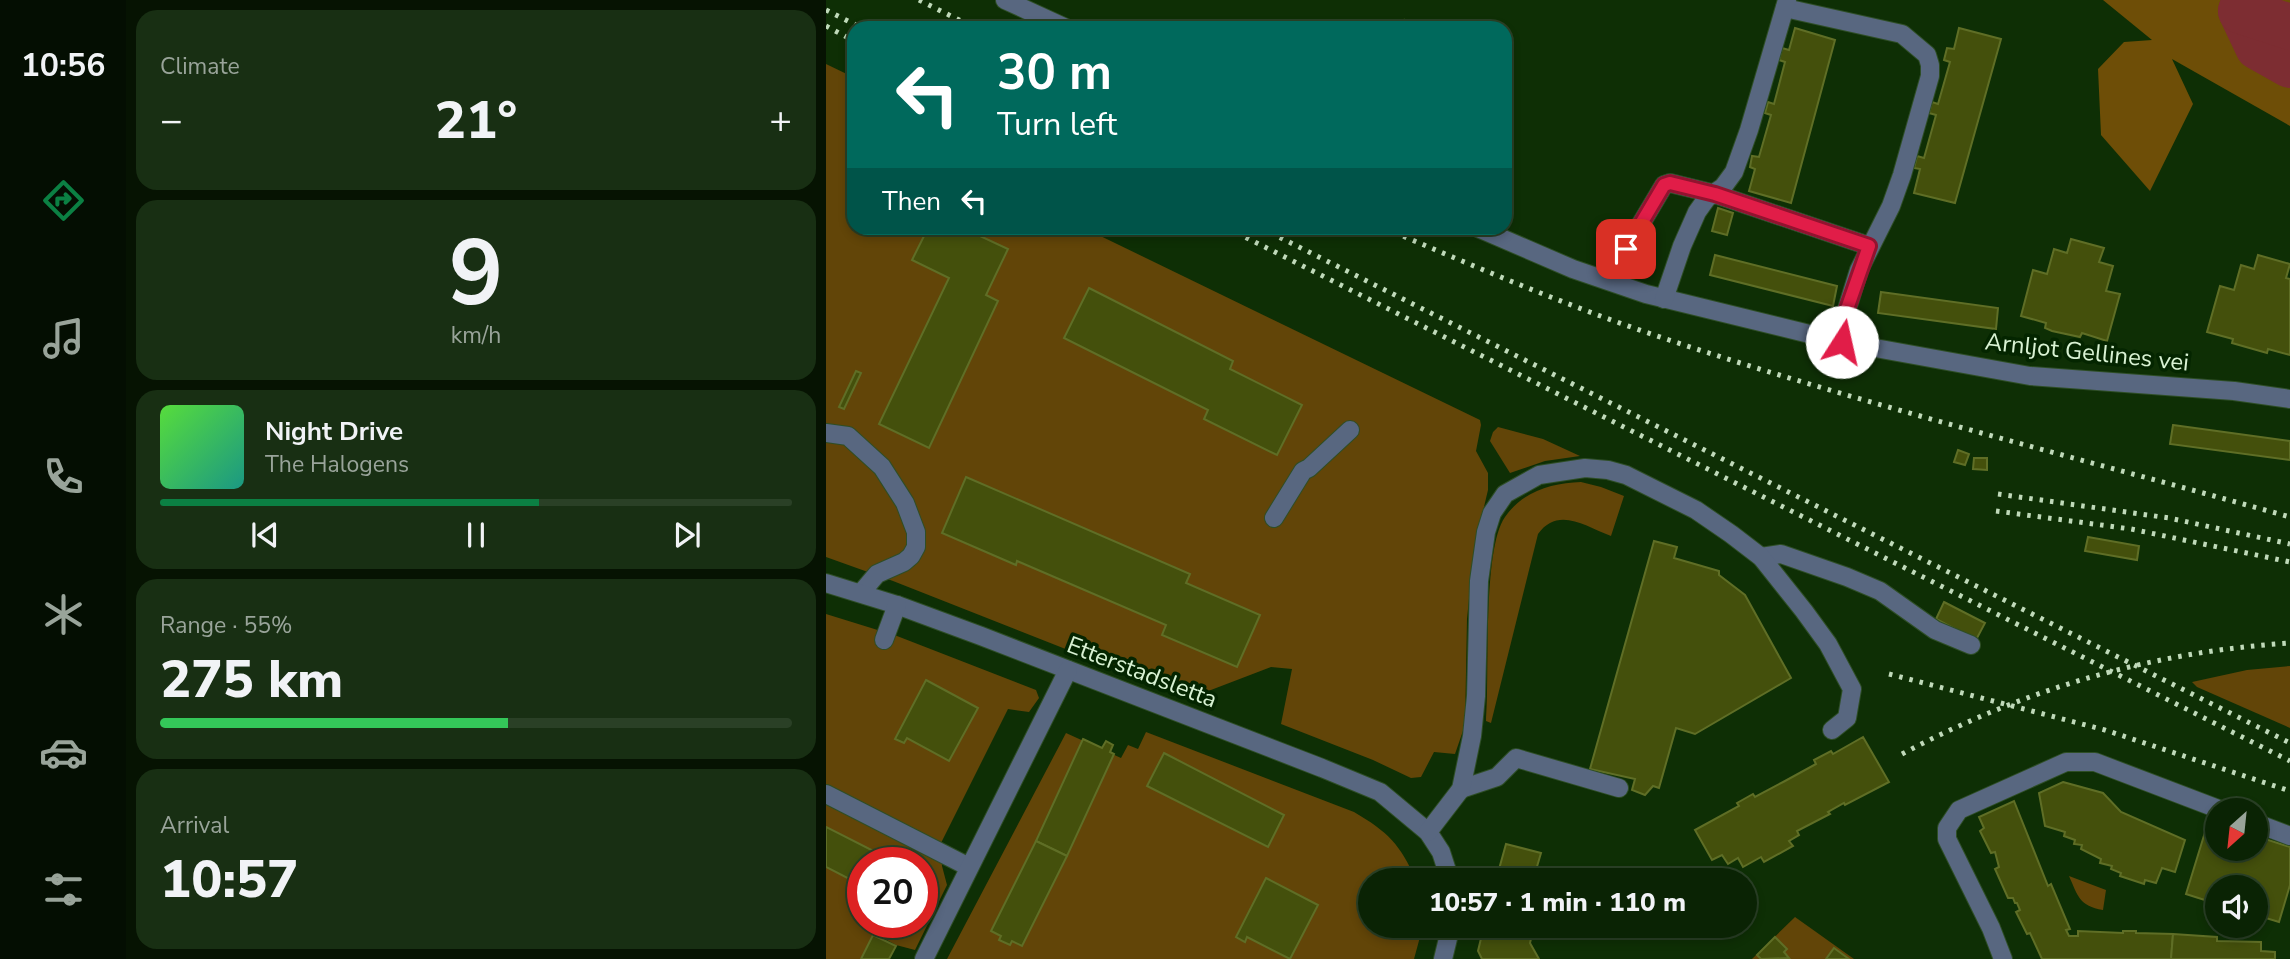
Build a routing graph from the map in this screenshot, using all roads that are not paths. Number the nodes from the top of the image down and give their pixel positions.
1 (1005, 0) edge
2 (1786, 4) edge
3 (1051, 21) edge
4 (1715, 194) junction
5 (1494, 235) edge
6 (1869, 246) junction
7 (1626, 249) dead end
8 (1664, 299) junction
9 (1842, 342) junction
10 (2290, 399) edge
11 (1350, 430) dead end
12 (826, 433) edge
13 (1274, 518) dead end
14 (1761, 557) junction
15 (826, 583) edge
16 (861, 593) junction
17 (897, 605) junction
18 (884, 640) dead end
19 (1971, 645) dead end
20 (1068, 670) junction
21 (1832, 730) dead end
22 (1619, 788) dead end
23 (1461, 789) junction
24 (826, 794) edge
25 (2205, 804) edge
26 (2268, 828) edge
27 (1428, 832) junction
28 (2290, 836) edge
29 (969, 867) junction
30 (1446, 868) edge
31 (1448, 938) edge
32 (924, 959) edge
33 (1443, 959) edge
34 (2003, 959) edge

1 - 3 street
2 - 4 street
2 - 6 street
4 - 6 street
4 - 7 street
4 - 8 street
5 - 8 street, Arnljot Gellines vei
6 - 9 street
8 - 9 street, Arnljot Gellines vei
9 - 10 street, Arnljot Gellines vei
11 - 13 street
12 - 16 street
14 - 19 street
14 - 21 street
14 - 23 street
15 - 16 street, Etterstadsletta
16 - 17 street, Etterstadsletta
17 - 18 street
17 - 20 street, Etterstadsletta
20 - 27 street, Etterstadsletta
20 - 29 street
22 - 23 street
23 - 27 street
24 - 29 street
25 - 34 street
26 - 28 street
27 - 30 street
29 - 32 street
31 - 33 street

